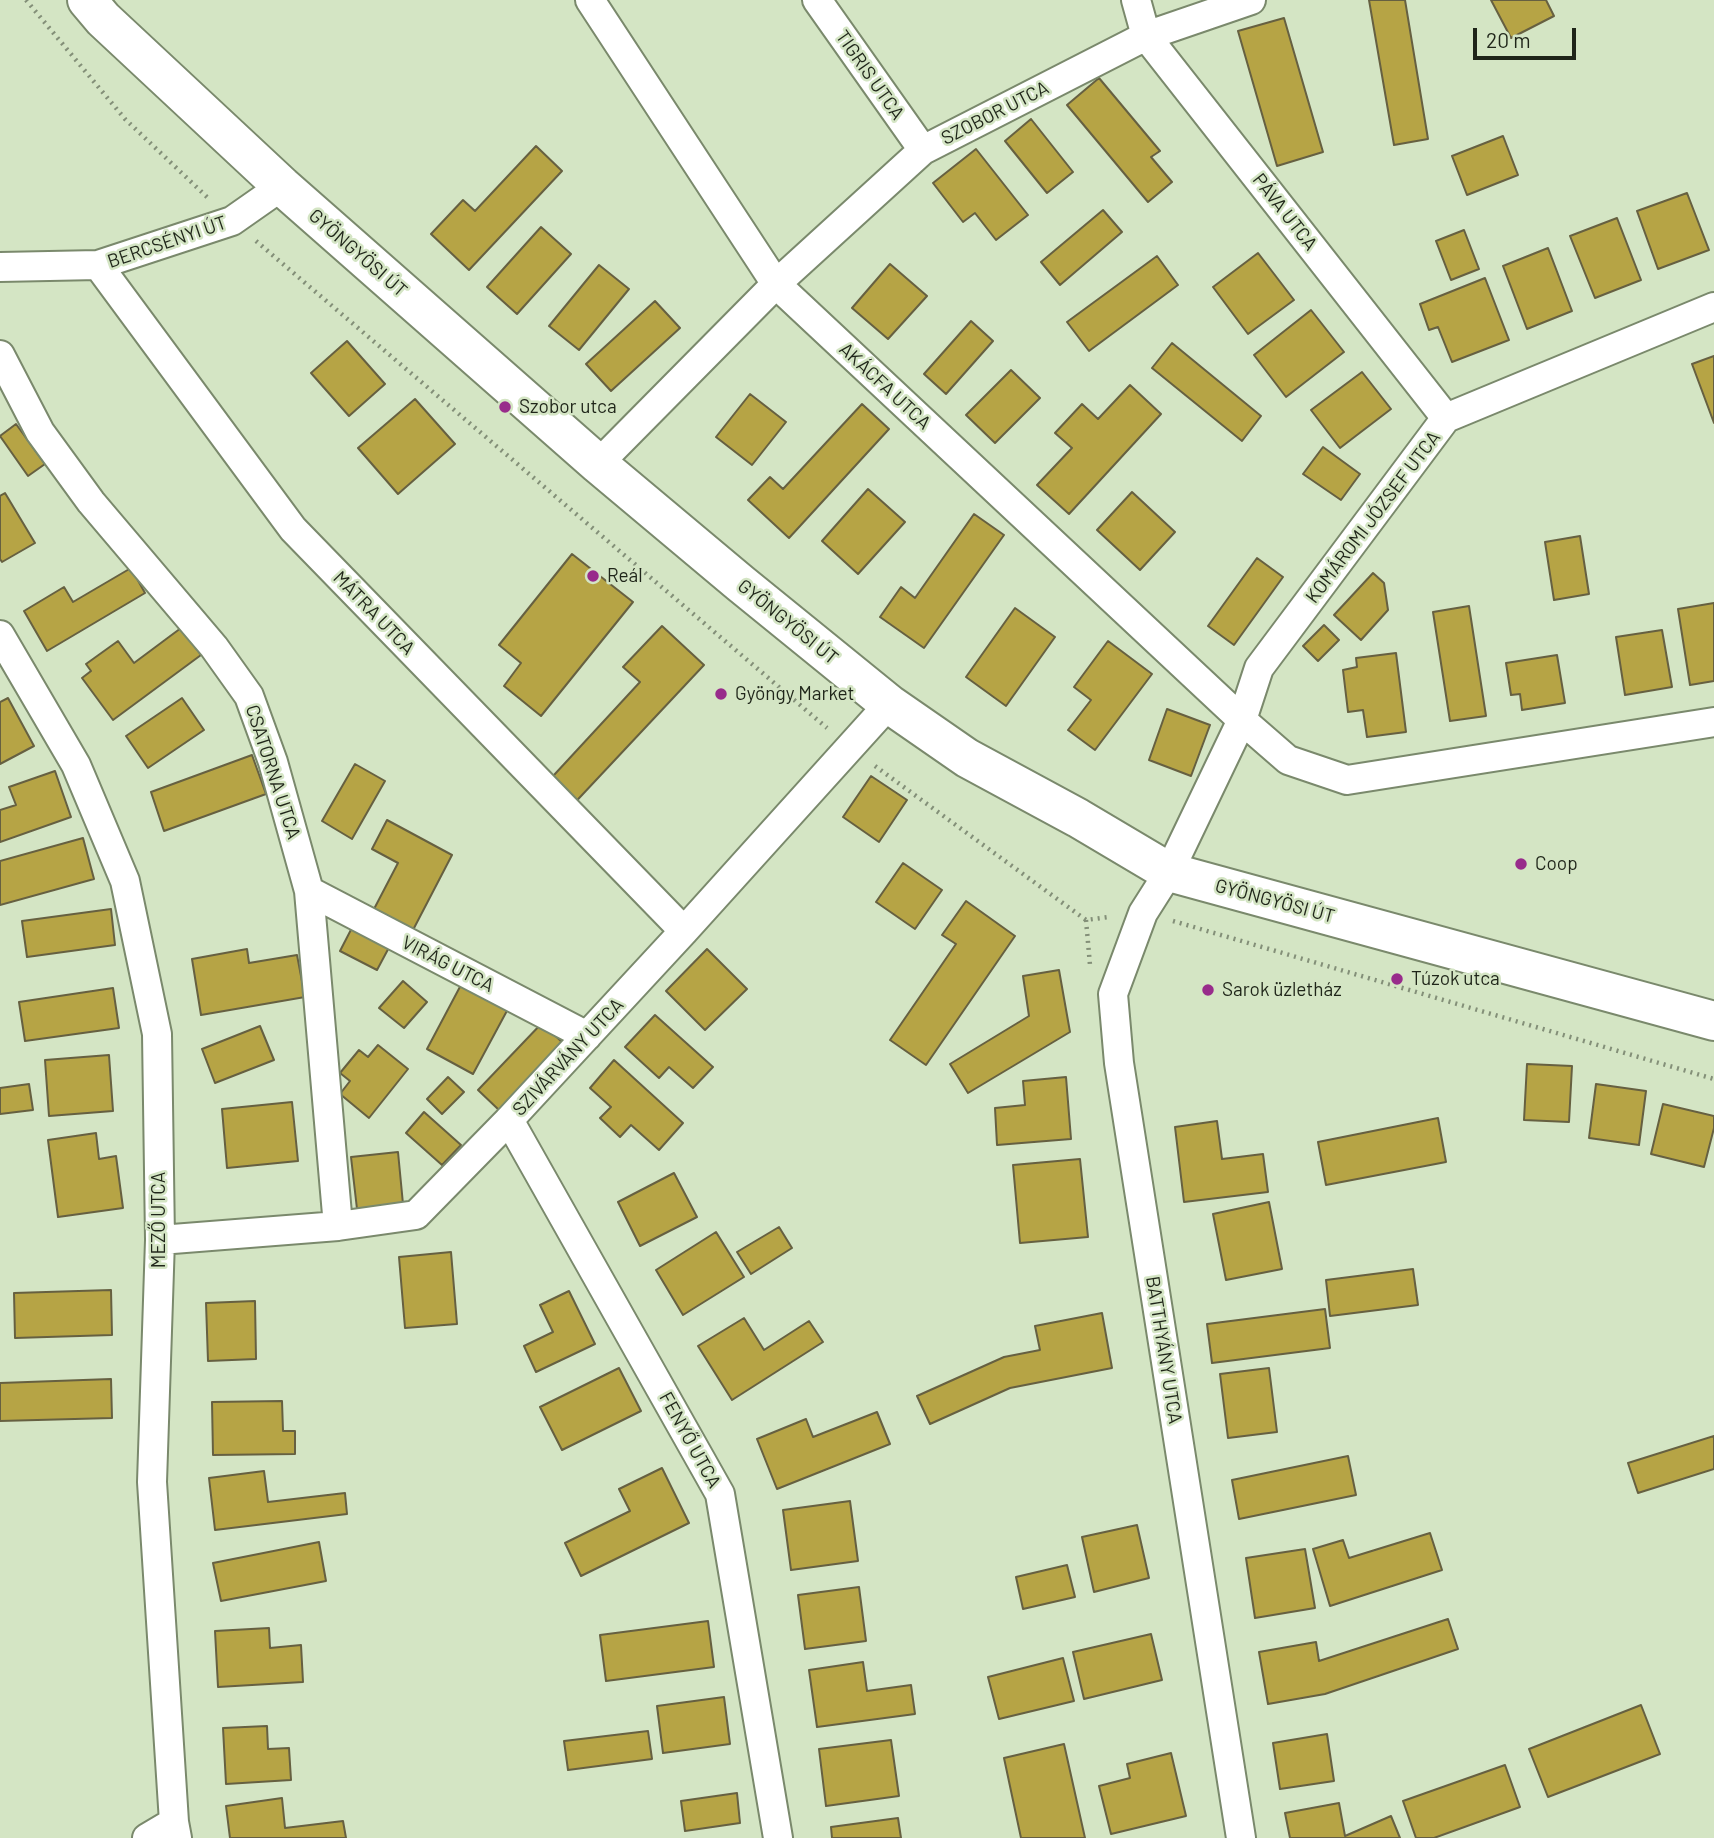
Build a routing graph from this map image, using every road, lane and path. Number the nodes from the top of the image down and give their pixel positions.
1 (87, 0) edge
2 (590, 0) edge
3 (817, 0) edge
4 (1136, 0) edge
5 (1251, 0) edge
6 (1146, 36) junction
7 (923, 150) junction
8 (282, 186) junction
9 (98, 265) junction
10 (0, 267) edge
11 (776, 284) junction
12 (1714, 307) edge
13 (0, 355) edge
14 (1446, 418) junction
15 (598, 464) junction
16 (0, 635) edge
17 (889, 704) junction
18 (1242, 720) junction
19 (1714, 722) edge
20 (1169, 872) junction
21 (309, 891) junction
22 (684, 931) junction
23 (1714, 1021) edge
24 (587, 1036) junction
25 (509, 1120) junction
26 (338, 1226) junction
27 (160, 1240) junction
28 (176, 1830) edge
29 (147, 1838) edge
30 (778, 1838) edge
31 (1241, 1838) edge

1 - 8 street, GYÖNGYÖSI ÚT
2 - 11 street, AKÁCFA UTCA
3 - 7 street, TIGRIS UTCA
4 - 6 street, PÁVA UTCA
5 - 6 street, SZOBOR UTCA
6 - 7 street, SZOBOR UTCA
6 - 14 street, PÁVA UTCA
7 - 11 street, SZOBOR UTCA
8 - 9 street, BERCSÉNYI ÚT
8 - 15 street, GYÖNGYÖSI ÚT
9 - 10 street, BERCSÉNYI ÚT
9 - 22 street, MÁTRA UTCA
11 - 15 street, SZOBOR UTCA
11 - 18 street, AKÁCFA UTCA
12 - 14 street, KOMÁROMI JÓZSEF UTCA
13 - 21 street, CSATORNA UTCA
14 - 18 street, KOMÁROMI JÓZSEF UTCA
15 - 17 street, GYÖNGYÖSI ÚT
16 - 27 street, MEZŐ UTCA
17 - 20 street, GYÖNGYÖSI ÚT
17 - 22 street, SZIVÁRVÁNY UTCA
18 - 19 street
18 - 20 street, KOMÁROMI JÓZSEF UTCA
20 - 23 street, GYÖNGYÖSI ÚT
20 - 31 street, BATTHYÁNY UTCA
21 - 24 street, VIRÁG UTCA
21 - 26 street, CSATORNA UTCA
22 - 24 street, SZIVÁRVÁNY UTCA
24 - 25 street, SZIVÁRVÁNY UTCA
25 - 26 street, SZIVÁRVÁNY UTCA
25 - 30 street, FENYŐ UTCA
26 - 27 street, SZIVÁRVÁNY UTCA
27 - 28 street, MEZŐ UTCA
28 - 29 street

